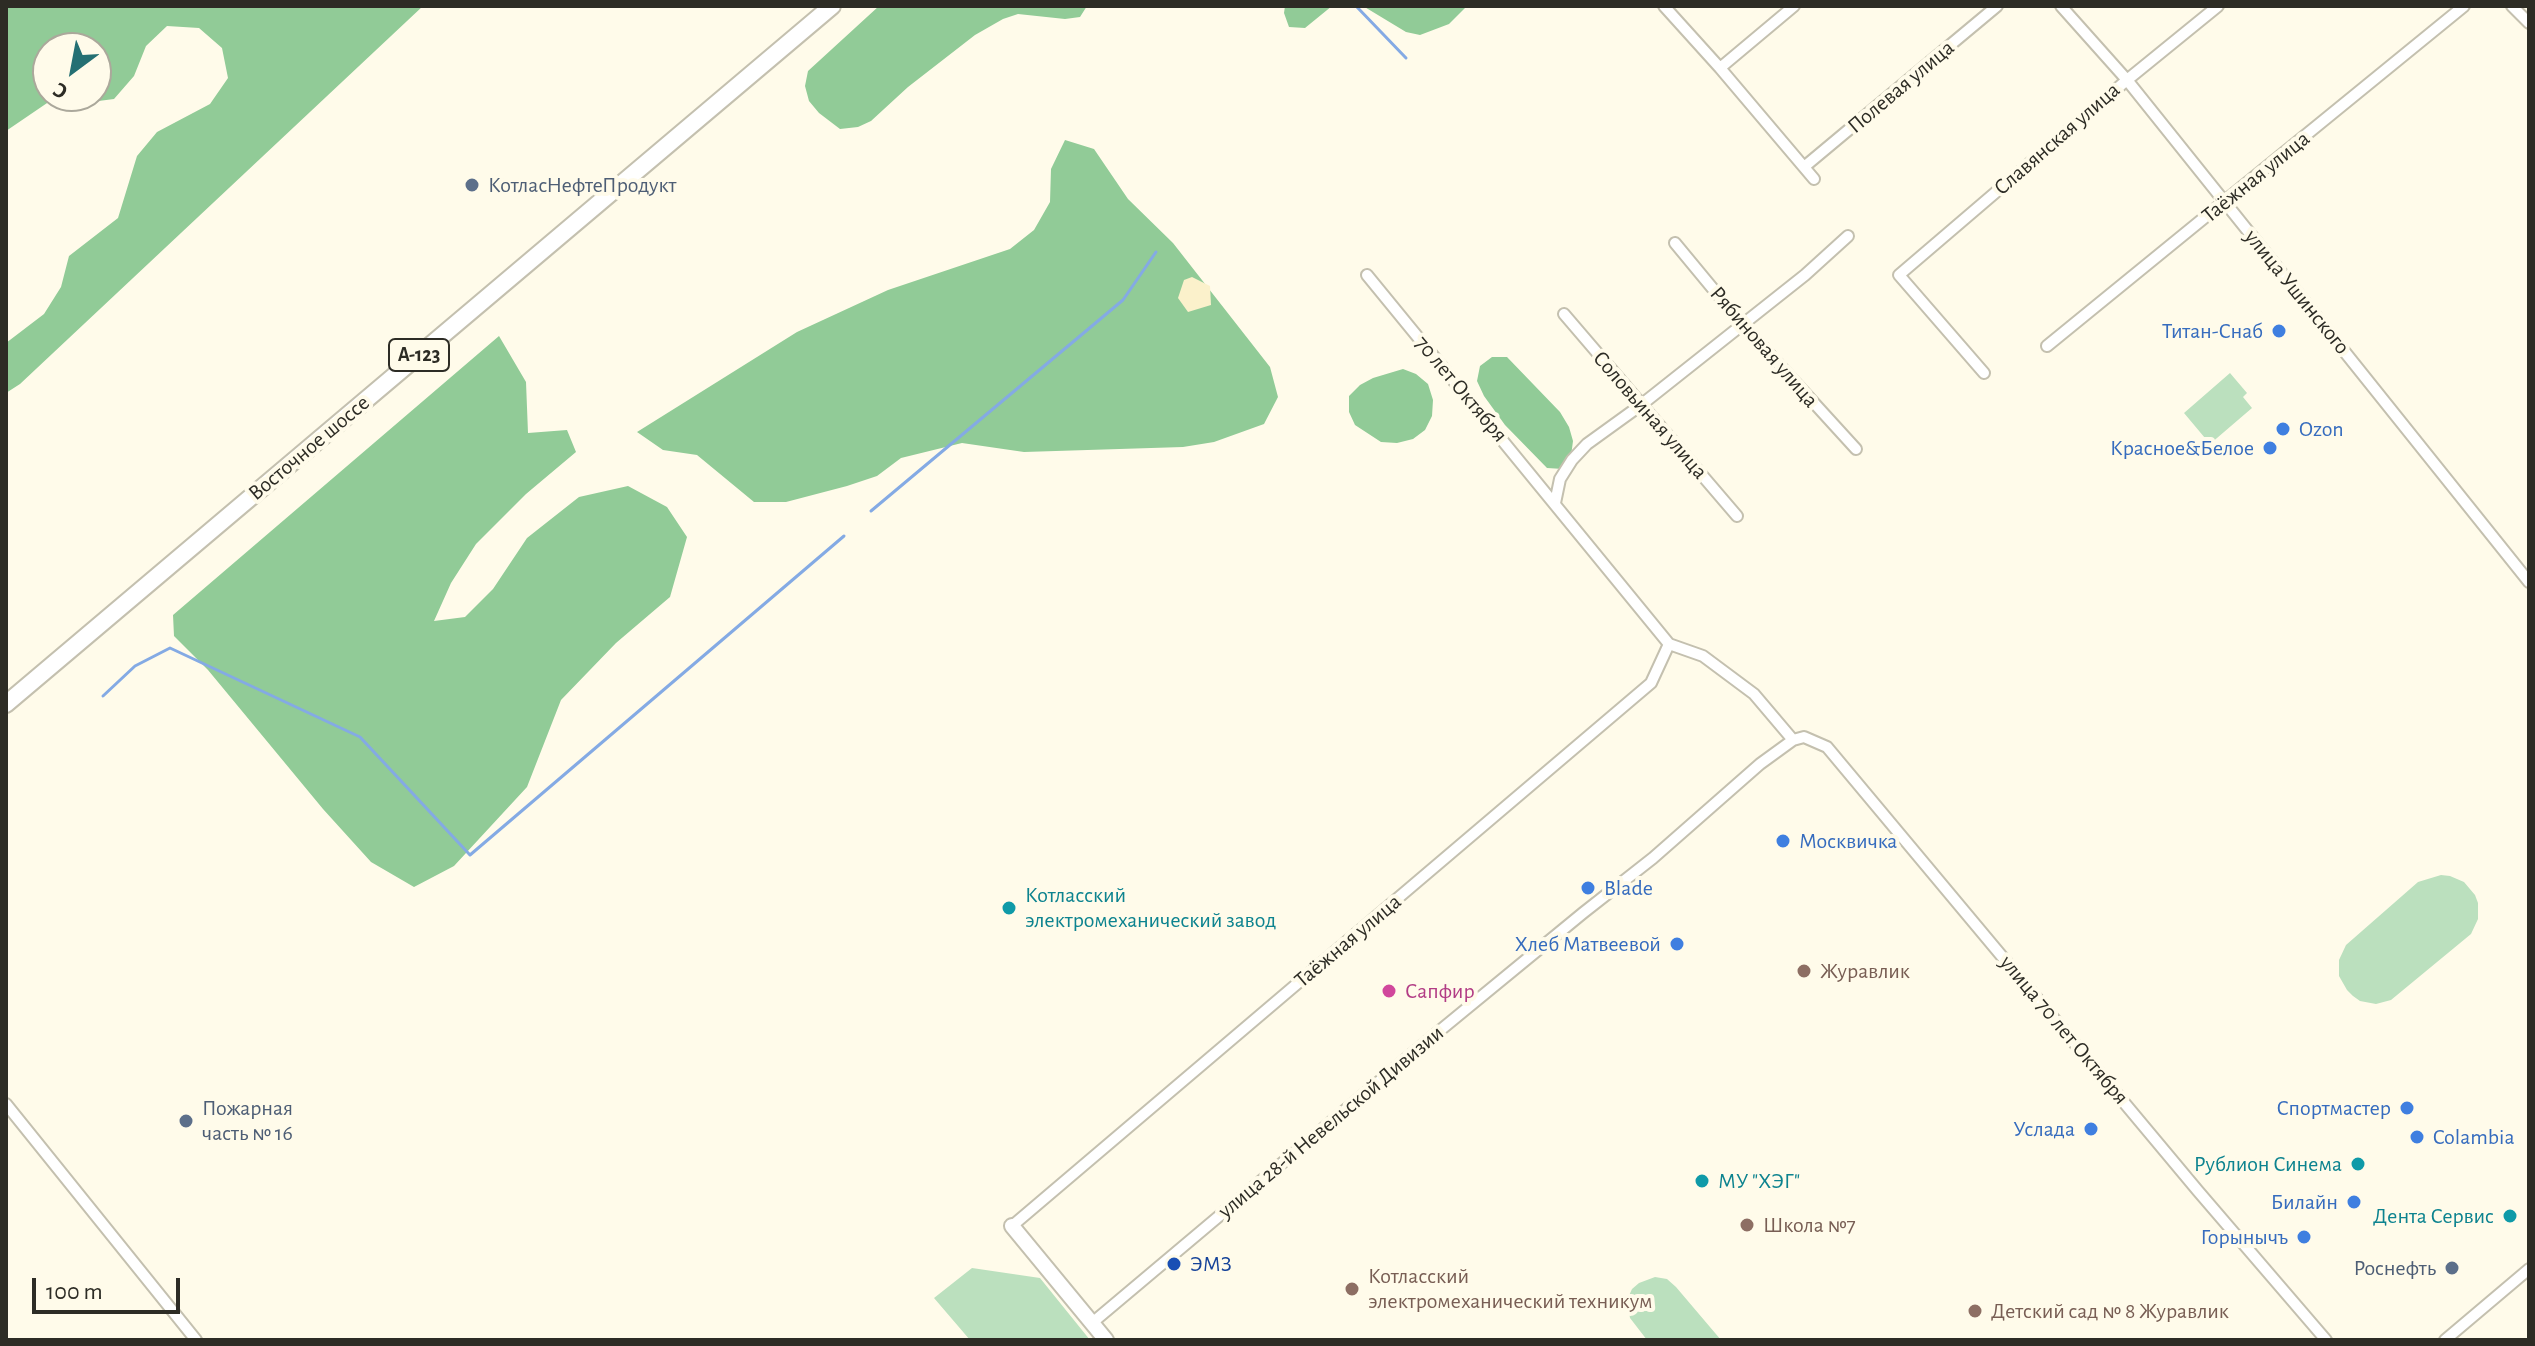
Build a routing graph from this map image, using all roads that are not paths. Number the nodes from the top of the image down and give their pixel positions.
1 (832, 6) edge
2 (1664, 6) edge
3 (1794, 6) edge
4 (1997, 6) edge
5 (2061, 6) edge
6 (2218, 6) edge
7 (2464, 6) edge
8 (2512, 6) edge
9 (2529, 23) edge
10 (1720, 68) junction
11 (2127, 80) junction
12 (1804, 167) junction
13 (1814, 179) dead end
14 (2226, 202) junction
15 (1848, 236) dead end
16 (1675, 243) dead end
17 (1367, 275) dead end
18 (1564, 314) dead end
19 (1742, 324) junction
20 (2047, 346) dead end
21 (1984, 373) dead end
22 (1641, 405) junction
23 (1856, 449) dead end
24 (1555, 503) junction
25 (1737, 516) dead end
26 (2529, 582) edge
27 (1669, 644) junction
28 (6, 704) edge
29 (1793, 740) junction
30 (6, 1104) edge
31 (1012, 1226) joint
32 (2529, 1269) edge
33 (1092, 1323) junction
34 (196, 1340) edge
35 (1106, 1340) edge
36 (2326, 1340) edge
37 (2445, 1340) edge

1 - 28 main road, Восточное шоссе / А-123
2 - 10 street
3 - 10 street
4 - 12 street, Полевая улица
5 - 11 street, улица Ушинского
6 - 11 street, Славянская улица
7 - 14 street, Таёжная улица
8 - 9 street
10 - 12 street
11 - 14 street, улица Ушинского
11 - 21 street, Славянская улица
12 - 13 street
14 - 20 street, Таёжная улица
14 - 26 street, улица Ушинского
15 - 19 street
16 - 19 street, Рябиновая улица
17 - 24 street, 70 лет Октября
18 - 22 street, Соловьиная улица
19 - 22 street
19 - 23 street, Рябиновая улица
22 - 24 street
22 - 25 street, Соловьиная улица
24 - 27 street, 70 лет Октября
27 - 29 street
27 - 31 street, Таёжная улица
29 - 33 street, улица 28-й Невельской Дивизии
29 - 36 street, улица 70 лет Октября
30 - 34 street
31 - 33 street
32 - 37 street
33 - 35 street

